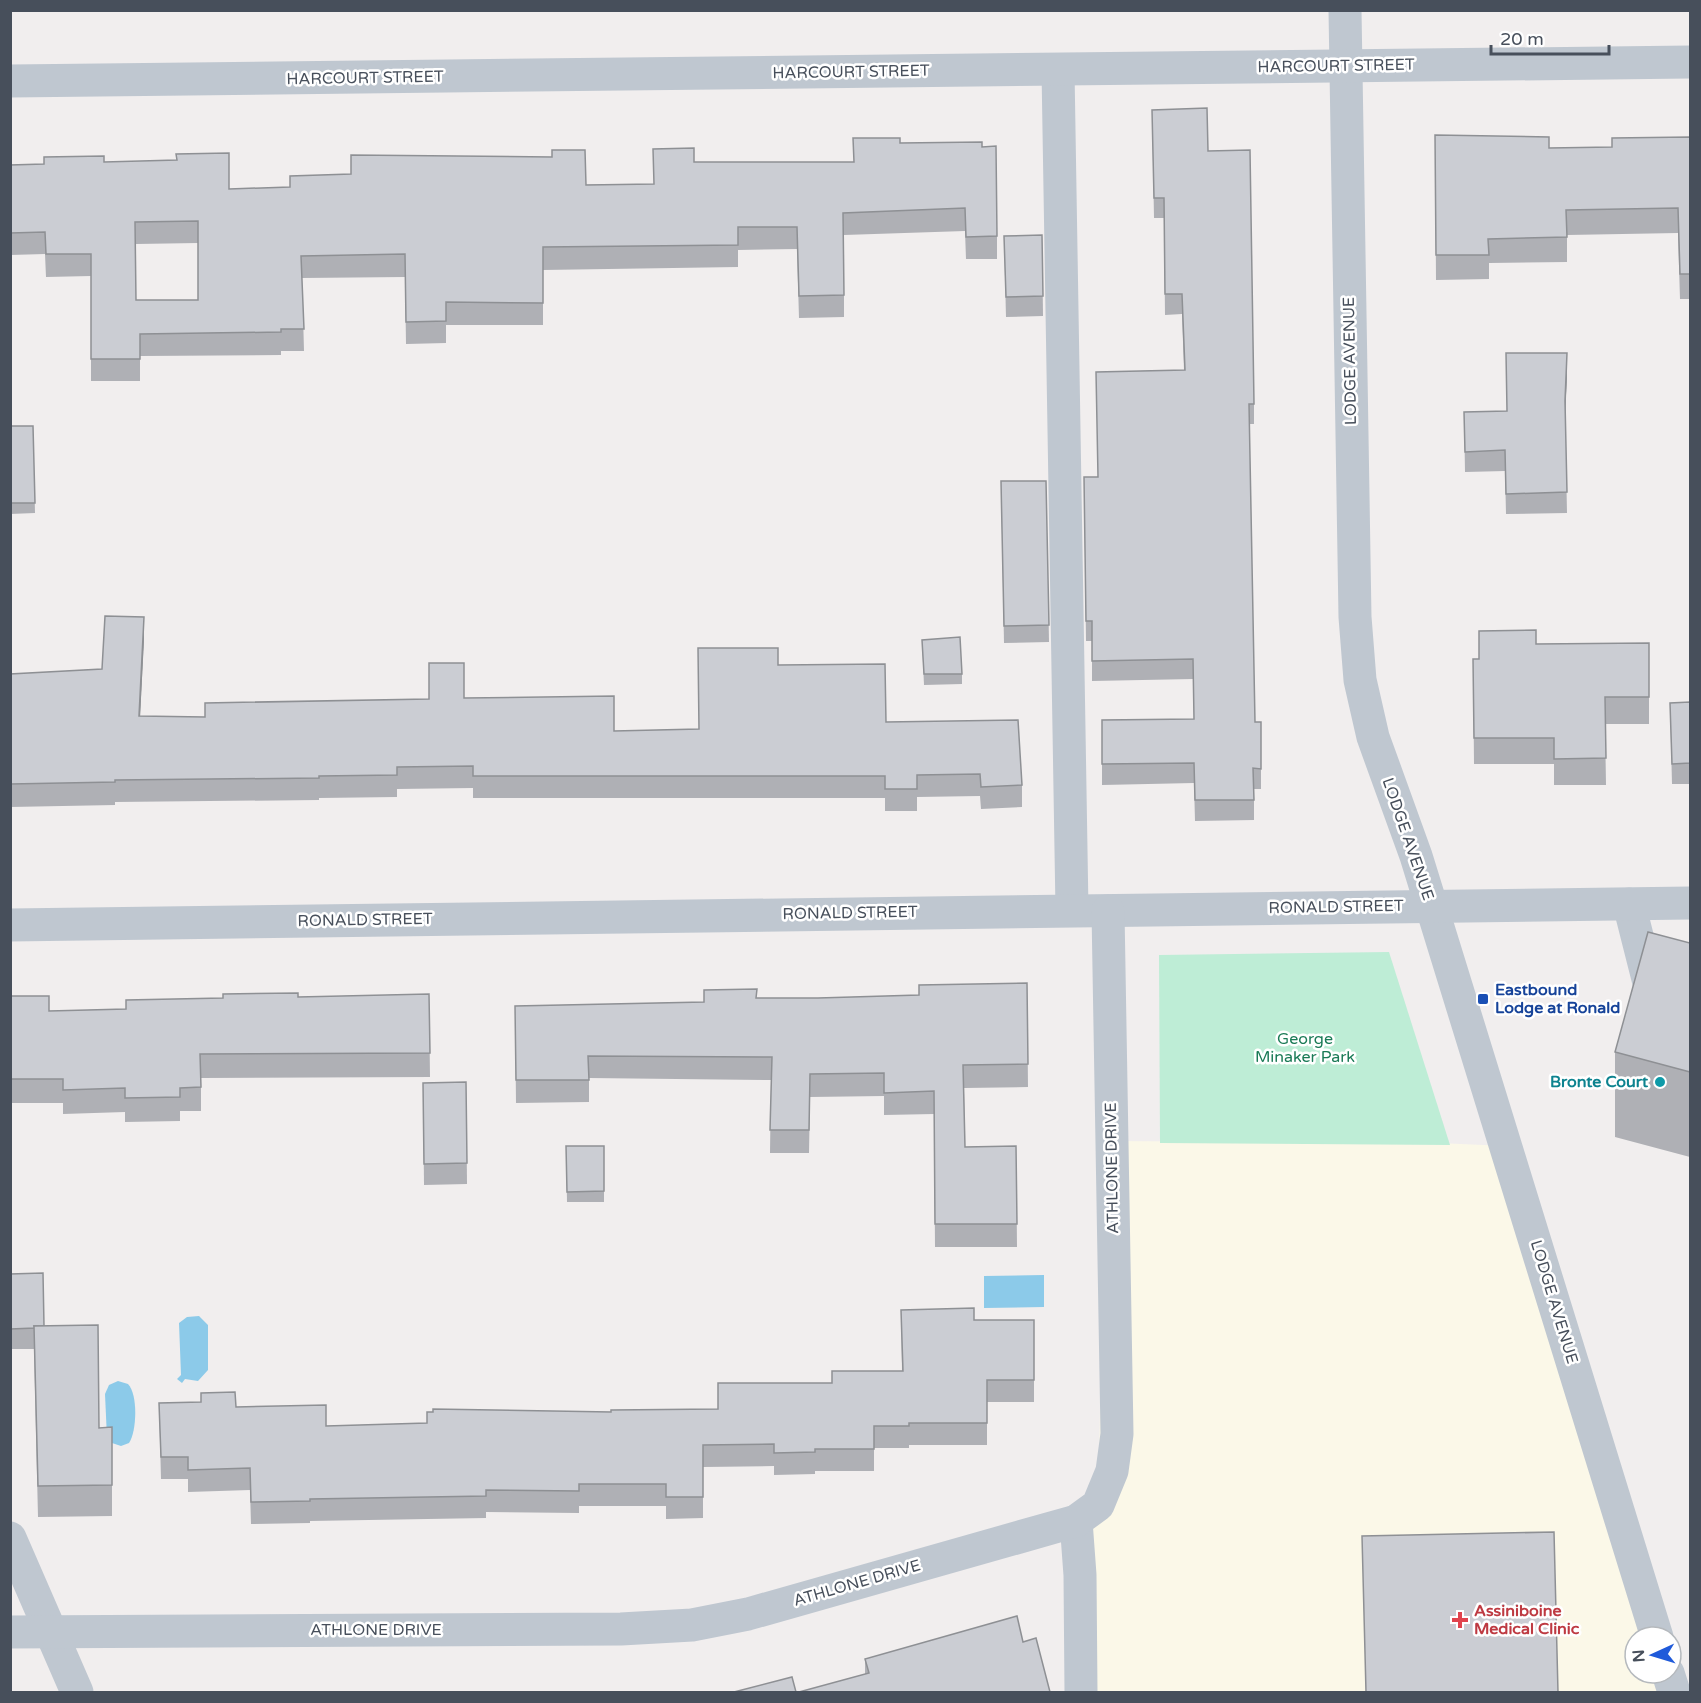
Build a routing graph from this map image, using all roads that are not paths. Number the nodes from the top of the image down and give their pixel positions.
1 (1345, 10) edge
2 (1690, 62) edge
3 (1346, 66) junction
4 (1058, 70) junction
5 (10, 81) edge
6 (1690, 903) edge
7 (1629, 904) junction
8 (1431, 906) junction
9 (1072, 910) junction
10 (1108, 910) junction
11 (10, 925) edge
12 (1690, 1005) edge
13 (1076, 1521) junction
14 (10, 1538) edge
15 (1653, 1625) edge
16 (48, 1631) junction
17 (10, 1632) edge
18 (77, 1692) edge
19 (1081, 1692) edge

1 - 3 street, LODGE AVENUE
2 - 3 street, HARCOURT STREET
3 - 4 street, HARCOURT STREET
3 - 8 street, LODGE AVENUE
4 - 5 street, HARCOURT STREET
4 - 9 street
6 - 7 street, RONALD STREET
7 - 8 street, RONALD STREET
7 - 12 street
8 - 10 street, RONALD STREET
8 - 15 street, LODGE AVENUE
9 - 10 street, RONALD STREET
9 - 11 street, RONALD STREET
10 - 13 street, ATHLONE DRIVE
13 - 16 street, ATHLONE DRIVE
13 - 19 street
14 - 16 street
16 - 17 street, ATHLONE DRIVE
16 - 18 street

